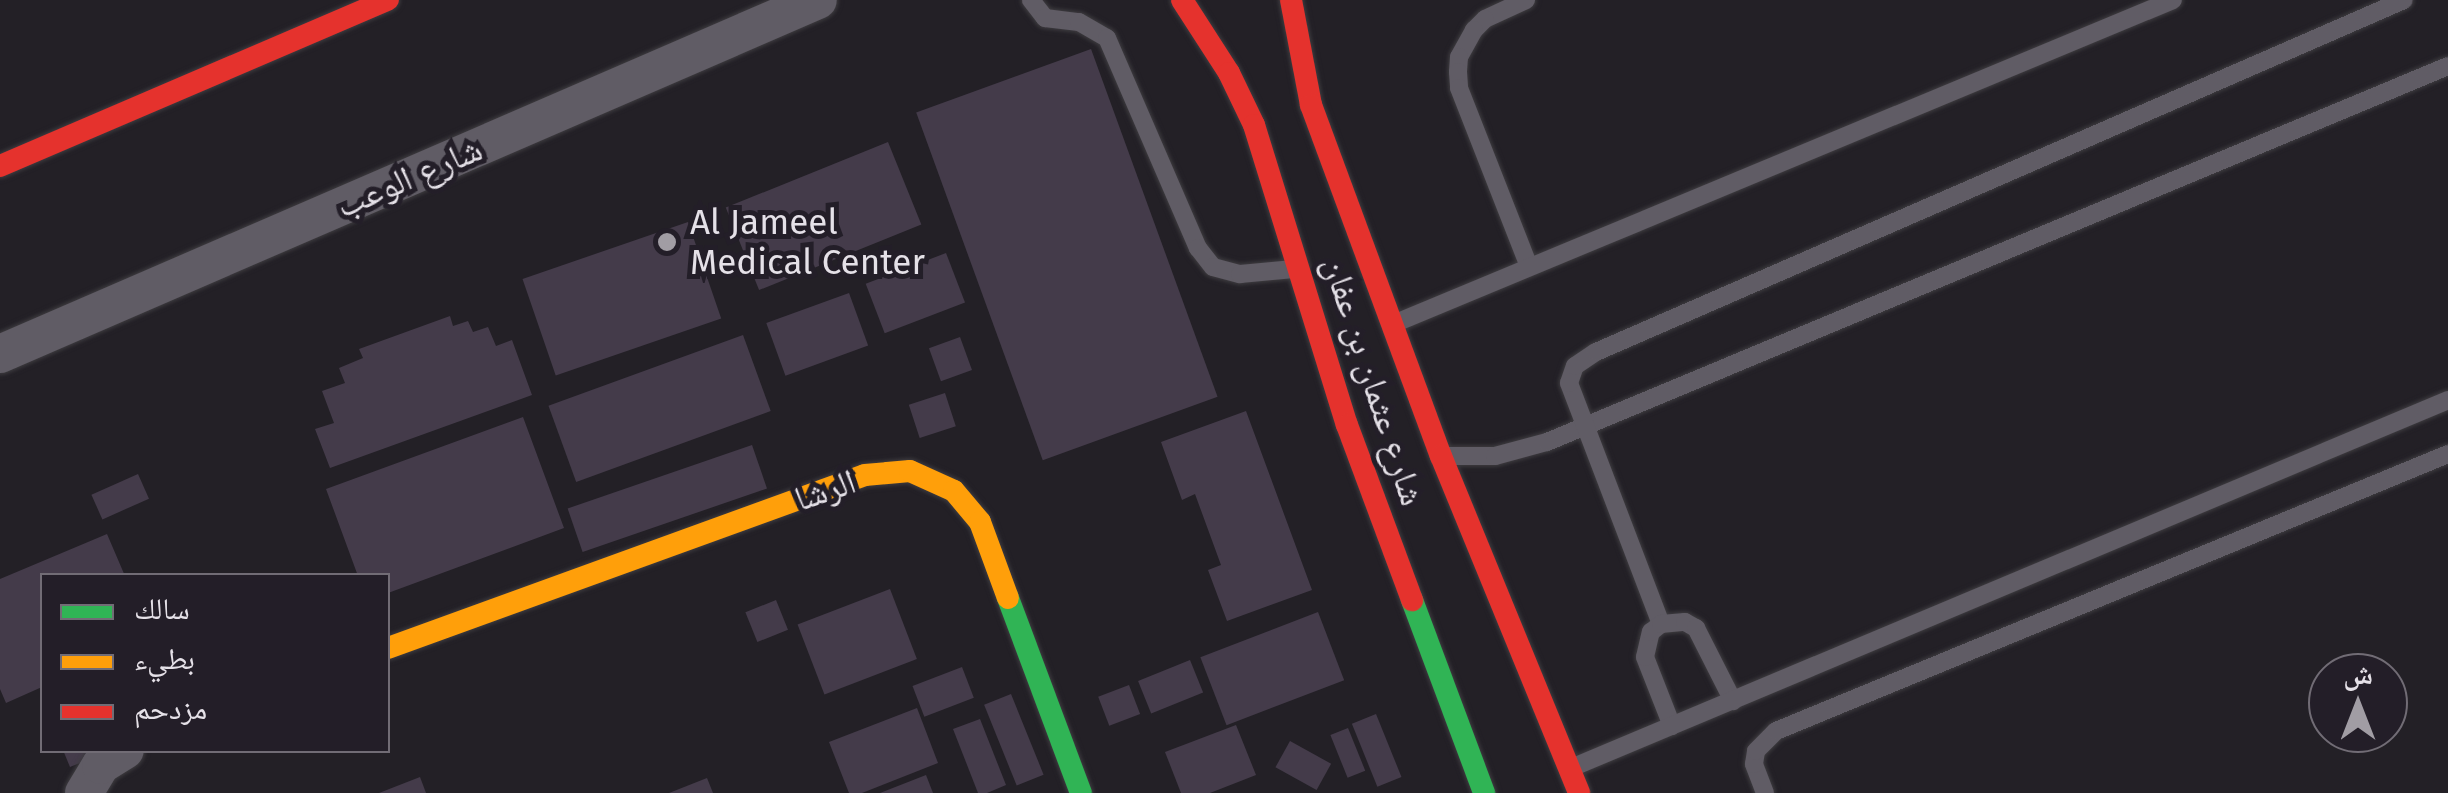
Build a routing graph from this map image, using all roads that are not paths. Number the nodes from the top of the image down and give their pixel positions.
1 (388, 0) edge
2 (818, 0) edge
3 (1030, 0) edge
4 (1182, 0) edge
5 (1267, 0) edge
6 (1291, 0) edge
7 (1526, 0) edge
8 (2172, 0) edge
9 (2404, 0) edge
10 (1221, 18) dead end
11 (2448, 66) edge
12 (1312, 104) junction
13 (1254, 125) junction
14 (0, 166) edge
15 (1529, 267) junction
16 (1300, 268) junction
17 (1392, 324) junction
18 (0, 354) edge
19 (2448, 400) edge
20 (1586, 426) junction
21 (2448, 454) edge
22 (1441, 456) junction
23 (1661, 624) junction
24 (390, 647) edge
25 (1732, 701) junction
26 (1672, 726) junction
27 (120, 753) edge
28 (1570, 769) junction
29 (84, 793) edge
30 (1081, 793) edge
31 (1484, 793) edge
32 (1579, 793) edge
33 (1765, 793) edge

1 - 14 street
2 - 18 street, شارع الوعب
3 - 16 lane
4 - 13 street, شارع عثمان بن عفان
5 - 12 street
6 - 12 street, شارع عثمان بن عفان
7 - 15 lane
8 - 15 lane
9 - 20 lane
10 - 13 street
11 - 20 lane
12 - 17 street, شارع عثمان بن عفان
13 - 16 street, شارع عثمان بن عفان
15 - 17 lane
16 - 31 street, شارع عثمان بن عفان
17 - 22 street, شارع عثمان بن عفان
19 - 25 lane
20 - 22 lane
20 - 23 lane
21 - 33 lane
22 - 28 street, شارع عثمان بن عفان
23 - 25 lane
23 - 26 lane
24 - 30 street, الرشا
25 - 26 lane
26 - 28 lane
27 - 29 street
28 - 32 street, شارع عثمان بن عفان

